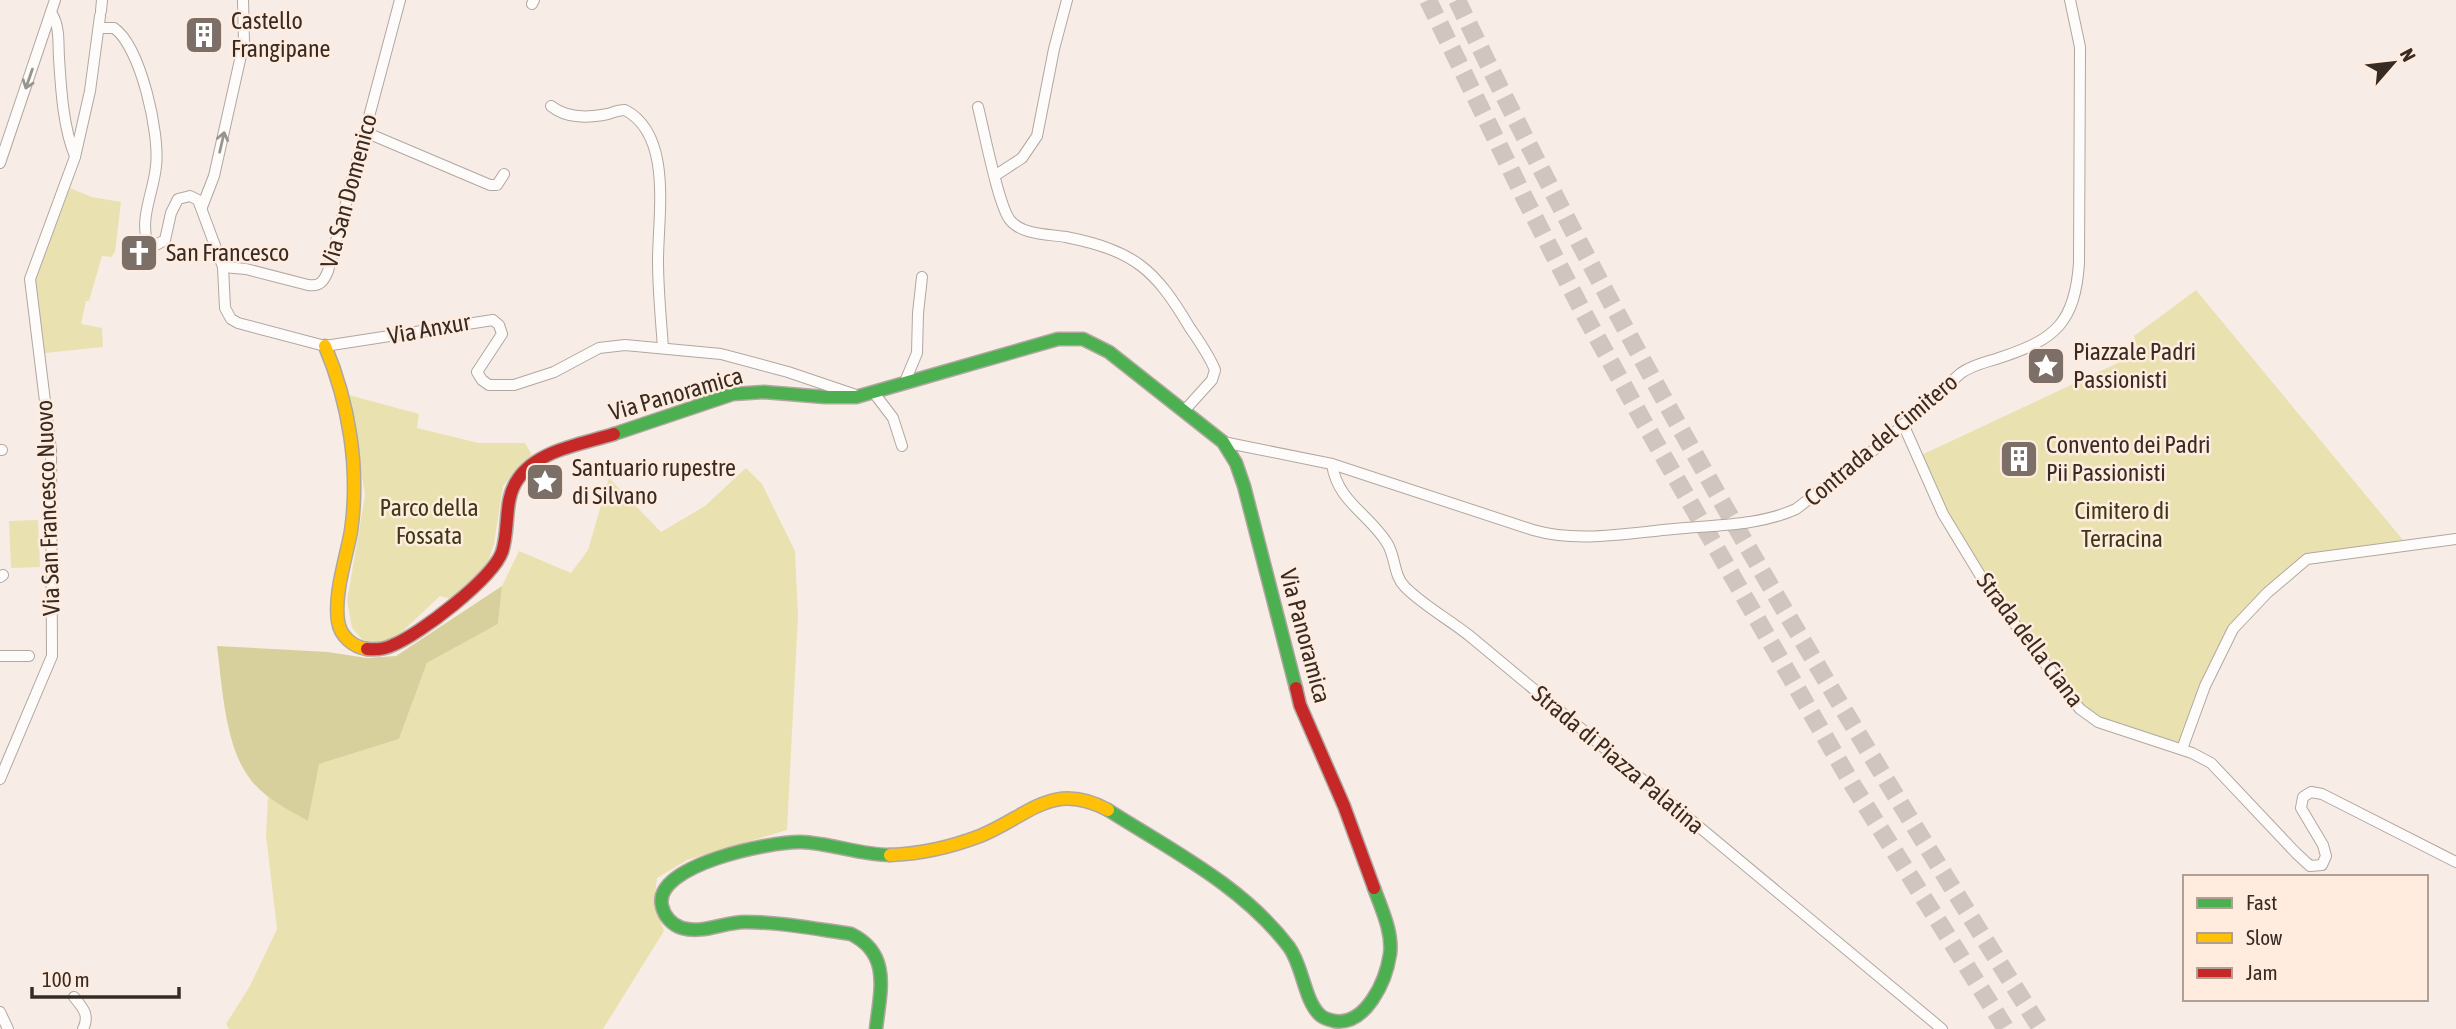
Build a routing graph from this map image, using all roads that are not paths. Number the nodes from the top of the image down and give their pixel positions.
1 (55, 0) edge
2 (243, 0) edge
3 (400, 0) edge
4 (1067, 0) edge
5 (2070, 0) edge
6 (101, 9) edge
7 (52, 14) junction
8 (99, 28) junction
9 (551, 106) dead end
10 (978, 107) dead end
11 (365, 132) junction
12 (75, 157) junction
13 (0, 163) edge
14 (503, 174) dead end
15 (996, 175) junction
16 (202, 207) junction
17 (223, 267) junction
18 (922, 277) dead end
19 (325, 346) junction
20 (663, 348) junction
21 (904, 383) junction
22 (874, 393) junction
23 (860, 396) junction
24 (1184, 411) junction
25 (1903, 424) junction
26 (1223, 442) junction
27 (902, 446) dead end
28 (1332, 464) junction
29 (2456, 539) edge
30 (0, 656) edge
31 (29, 656) dead end
32 (2182, 749) junction
33 (0, 779) edge
34 (2456, 862) edge
35 (74, 998) dead end
36 (0, 1013) edge
37 (6, 1029) edge
38 (83, 1029) edge
39 (876, 1029) edge
40 (1942, 1029) edge

1 - 7 street
16 -> 2 street
3 - 11 street, Via San Domenico
4 - 15 street
5 - 25 street, Contrada del Cimitero
6 - 8 street, Via San Francesco Nuovo
7 - 12 street
7 -> 13 street
8 - 12 street, Via San Francesco Nuovo
8 - 16 street
9 - 20 street
10 - 15 street
11 - 14 street
11 - 17 street, Via San Domenico
12 - 33 street, Via San Francesco Nuovo
15 - 24 street
16 - 17 street, Via Anxur
17 - 19 street, Via Anxur
18 - 21 street
19 - 20 street, Via Anxur
19 - 23 street, Via Panoramica
20 - 23 street, Via Anxur
21 - 22 street, Via Panoramica
21 - 24 street, Via Panoramica
22 - 23 street, Via Panoramica
22 - 27 street
24 - 26 street, Via Panoramica
25 - 28 street, Contrada del Cimitero
25 - 32 street, Strada della Ciana
26 - 28 street, Contrada del Cimitero
26 - 39 street, Via Panoramica
28 - 40 street, Strada di Piazza Palatina
29 - 32 street
30 - 31 street
32 - 34 street, Strada della Ciana
35 - 38 street
36 - 37 street

